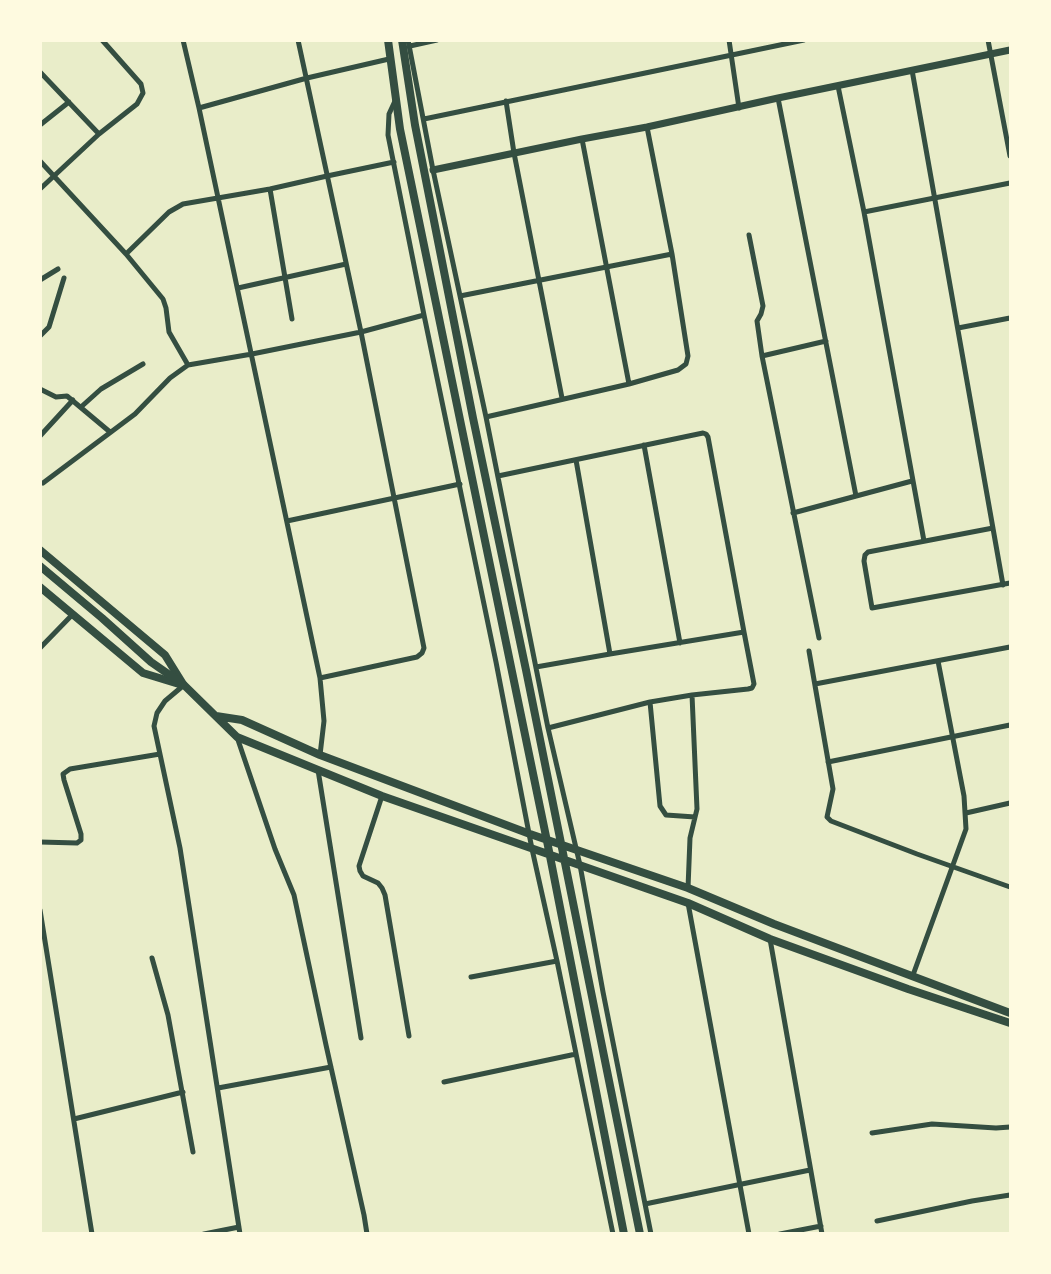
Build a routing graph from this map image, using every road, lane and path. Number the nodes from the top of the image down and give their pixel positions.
1 (102, 40) edge
2 (183, 40) edge
3 (298, 40) edge
4 (388, 40) edge
5 (437, 40) edge
6 (729, 40) edge
7 (804, 40) edge
8 (988, 40) edge
9 (407, 42) edge
10 (1011, 50) edge
11 (991, 54) junction
12 (732, 55) junction
13 (389, 59) junction
14 (912, 70) junction
15 (40, 72) edge
16 (307, 78) junction
17 (838, 86) junction
18 (778, 98) junction
19 (396, 101) junction
20 (506, 101) junction
21 (69, 102) junction
22 (199, 108) junction
23 (739, 108) junction
24 (424, 119) junction
25 (40, 125) edge
26 (647, 127) junction
27 (99, 134) junction
28 (582, 139) junction
29 (514, 153) junction
30 (1011, 156) edge
31 (40, 161) edge
32 (394, 162) junction
33 (433, 170) junction
34 (54, 176) junction
35 (327, 176) junction
36 (1011, 183) edge
37 (40, 189) edge
38 (270, 189) junction
39 (219, 198) junction
40 (935, 199) junction
41 (864, 212) junction
42 (749, 235) dead end
43 (126, 254) junction
44 (672, 254) junction
45 (346, 264) junction
46 (606, 267) junction
47 (58, 269) dead end
48 (63, 278) dead end
49 (285, 278) junction
50 (40, 280) edge
51 (539, 281) junction
52 (238, 288) junction
53 (460, 296) junction
54 (424, 315) junction
55 (1011, 318) edge
56 (292, 319) dead end
57 (958, 328) junction
58 (361, 332) junction
59 (40, 336) edge
60 (826, 341) junction
61 (252, 354) junction
62 (762, 356) junction
63 (143, 364) dead end
64 (188, 365) junction
65 (629, 384) junction
66 (40, 388) edge
67 (562, 398) junction
68 (73, 400) junction
69 (81, 407) junction
70 (486, 417) junction
71 (110, 432) junction
72 (40, 436) edge
73 (644, 445) junction
74 (576, 460) junction
75 (498, 476) junction
76 (912, 480) junction
77 (43, 483) dead end
78 (460, 484) junction
79 (856, 496) junction
80 (394, 499) junction
81 (793, 513) junction
82 (287, 521) junction
83 (993, 528) junction
84 (924, 541) junction
85 (40, 550) edge
86 (40, 566) edge
87 (1011, 583) edge
88 (1004, 585) junction
89 (40, 587) edge
90 (73, 614) junction
91 (744, 632) junction
92 (819, 638) dead end
93 (680, 643) junction
94 (1011, 647) edge
95 (40, 648) edge
96 (809, 651) dead end
97 (610, 654) junction
98 (938, 661) junction
99 (536, 667) junction
100 (320, 678) junction
101 (814, 684) junction
102 (184, 685) junction
103 (692, 695) junction
104 (650, 702) junction
105 (215, 716) junction
106 (1011, 725) edge
107 (548, 728) junction
108 (237, 737) junction
109 (952, 737) junction
110 (160, 754) junction
111 (320, 755) junction
112 (828, 762) junction
113 (318, 770) junction
114 (382, 796) junction
115 (1011, 803) edge
116 (966, 813) junction
117 (695, 817) junction
118 (530, 834) junction
119 (40, 842) edge
120 (532, 849) junction
121 (577, 851) junction
122 (580, 865) junction
123 (953, 867) junction
124 (1011, 887) edge
125 (688, 888) junction
126 (688, 903) junction
127 (40, 910) edge
128 (770, 939) junction
129 (152, 958) dead end
130 (557, 961) junction
131 (913, 975) junction
132 (471, 977) dead end
133 (1011, 1012) edge
134 (1011, 1023) edge
135 (409, 1036) dead end
136 (361, 1038) dead end
137 (576, 1054) junction
138 (331, 1067) junction
139 (444, 1082) dead end
140 (218, 1088) junction
141 (183, 1092) junction
142 (74, 1119) junction
143 (1011, 1127) edge
144 (872, 1133) dead end
145 (193, 1152) dead end
146 (810, 1170) junction
147 (740, 1185) junction
148 (1011, 1195) edge
149 (645, 1204) junction
150 (877, 1221) dead end
151 (821, 1226) junction
152 (240, 1230) edge
153 (92, 1233) edge
154 (204, 1233) edge
155 (367, 1233) edge
156 (613, 1233) edge
157 (624, 1233) edge
158 (640, 1233) edge
159 (651, 1233) edge
160 (749, 1233) edge
161 (780, 1233) edge
162 (822, 1233) edge

1 - 27 street
2 - 22 street
3 - 16 street
4 - 13 main road
5 - 9 street
6 - 12 street
7 - 12 street
8 - 11 street
9 - 24 street
9 - 158 main road
10 - 11 street
11 - 14 street
11 - 30 street
12 - 20 street
12 - 23 street
13 - 16 street
13 - 19 main road
14 - 17 street
14 - 40 street
15 - 21 street
16 - 22 street
16 - 35 street
17 - 18 street
17 - 41 street
18 - 23 street
18 - 60 street
19 - 32 street
19 - 157 main road
20 - 24 street
20 - 29 street
21 - 25 street
21 - 27 street
22 - 39 street
23 - 26 street
24 - 33 street
26 - 28 street
26 - 44 street
27 - 34 street
28 - 29 street
28 - 46 street
29 - 33 street
29 - 51 street
31 - 34 street
32 - 35 street
32 - 54 street
33 - 53 street
34 - 37 street
34 - 43 street
35 - 38 street
35 - 45 street
36 - 40 street
38 - 39 street
38 - 49 street
39 - 43 street
39 - 52 street
40 - 41 street
40 - 57 street
41 - 76 street
42 - 62 street
43 - 64 street
44 - 46 street
44 - 65 street
45 - 49 street
45 - 58 street
46 - 51 street
46 - 65 street
47 - 50 street
48 - 59 street
49 - 52 street
49 - 56 street
51 - 53 street
51 - 67 street
52 - 61 street
53 - 70 street
54 - 58 street
54 - 78 street
55 - 57 street
57 - 83 street
58 - 61 street
58 - 80 street
60 - 62 street
60 - 79 street
61 - 64 street
61 - 82 street
62 - 81 street
63 - 69 street
64 - 71 street
65 - 67 street
66 - 68 street
67 - 70 street
68 - 69 street
68 - 72 street
69 - 71 street
70 - 75 street
71 - 77 street
73 - 74 street
73 - 91 street
73 - 93 street
74 - 75 street
74 - 97 street
75 - 99 street
76 - 79 street
76 - 84 street
78 - 80 street
78 - 118 street
79 - 81 street
80 - 82 street
80 - 100 street
81 - 92 street
82 - 100 street
83 - 84 street
83 - 88 street
84 - 88 street
85 - 102 main road
86 - 102 main road
87 - 88 street
89 - 90 main road
90 - 95 street
90 - 102 main road
91 - 93 street
91 - 103 street
93 - 97 street
94 - 98 street
96 - 101 street
97 - 99 street
98 - 101 street
98 - 109 street
99 - 107 street
100 - 111 street
101 - 112 street
102 - 105 main road
102 - 110 street
103 - 104 street
103 - 117 street
104 - 107 street
104 - 117 street
105 - 108 main road
105 - 111 main road
106 - 109 street
107 - 121 street
108 - 113 main road
108 - 138 street
109 - 112 street
109 - 116 street
110 - 119 street
110 - 140 street
111 - 118 main road
112 - 123 street
113 - 114 main road
113 - 136 street
114 - 120 main road
114 - 135 street
115 - 116 street
116 - 123 street
117 - 125 street
118 - 120 street
118 - 121 main road
120 - 122 main road
120 - 130 street
121 - 122 street
121 - 125 main road
122 - 126 main road
122 - 149 street
123 - 124 street
123 - 131 street
125 - 131 main road
126 - 128 main road
126 - 147 street
127 - 142 street
128 - 134 main road
128 - 146 street
129 - 141 street
130 - 132 street
130 - 137 street
131 - 133 main road
137 - 139 street
137 - 156 street
138 - 140 street
138 - 155 street
140 - 152 street
141 - 142 street
141 - 145 street
142 - 153 street
143 - 144 street
146 - 147 street
146 - 151 street
147 - 149 street
147 - 160 street
148 - 150 street
149 - 159 street
151 - 161 street
151 - 162 street
152 - 154 street

